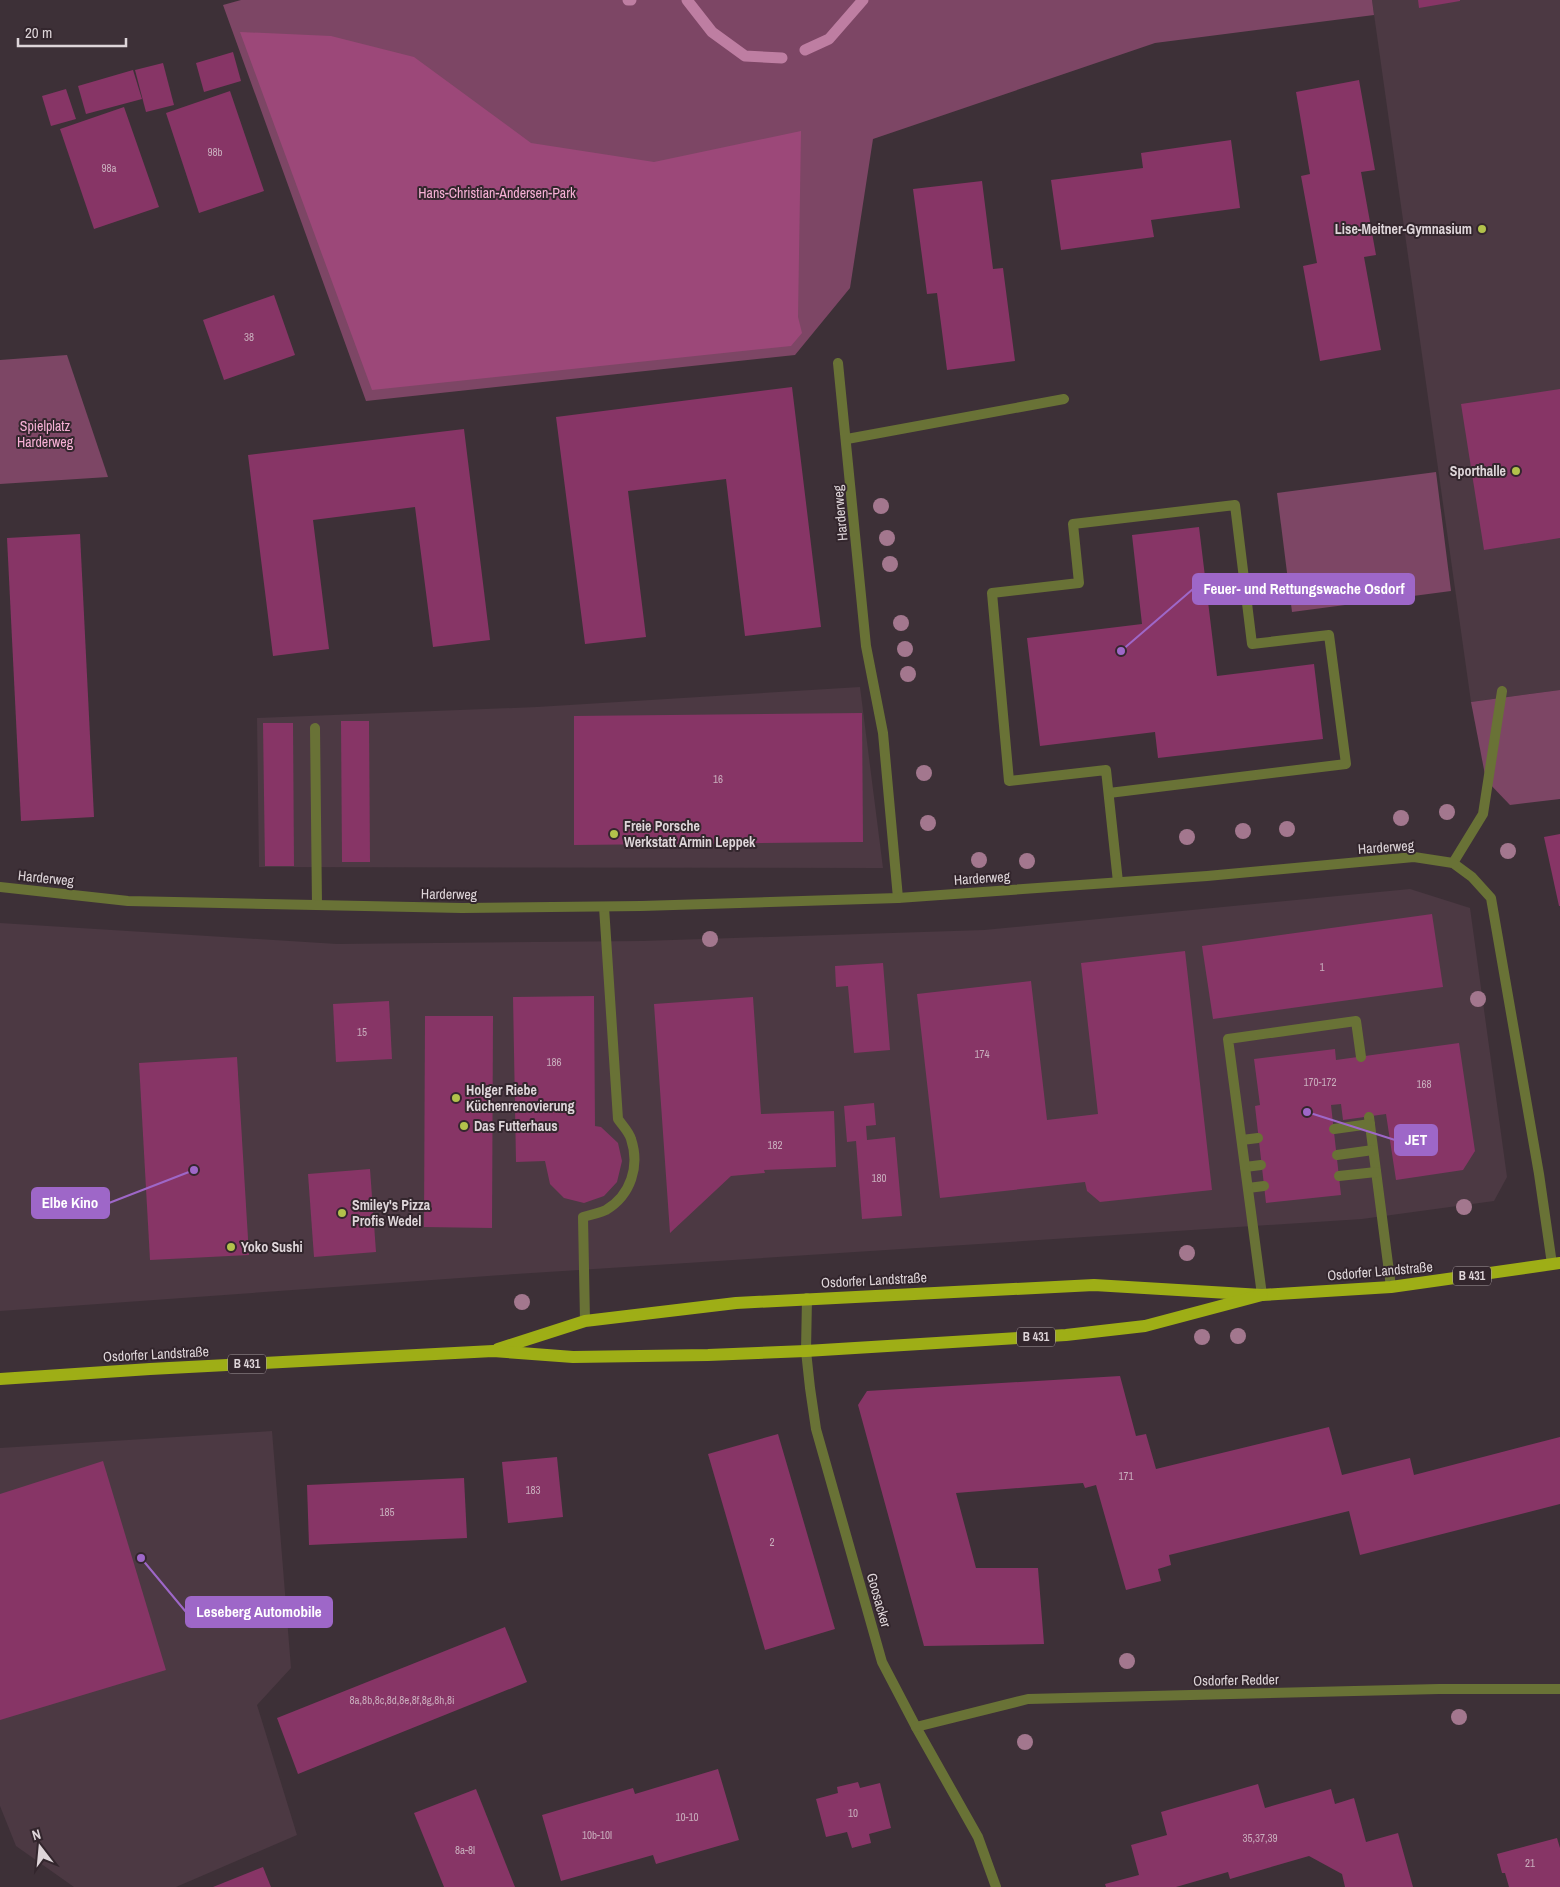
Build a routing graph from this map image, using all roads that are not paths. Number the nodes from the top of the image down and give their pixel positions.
1 (838, 364) dead end
2 (1064, 399) dead end
3 (847, 439) junction
4 (1502, 691) dead end
5 (315, 728) dead end
6 (1108, 793) junction
7 (1453, 863) junction
8 (1118, 882) junction
9 (0, 887) edge
10 (898, 898) junction
11 (317, 905) junction
12 (604, 907) junction
13 (1361, 1057) dead end
14 (1334, 1129) dead end
15 (1258, 1138) dead end
16 (1242, 1140) junction
17 (1373, 1150) junction
18 (1337, 1155) dead end
19 (1262, 1165) dead end
20 (1245, 1167) junction
21 (1376, 1172) junction
22 (1339, 1176) dead end
23 (1264, 1186) dead end
24 (1248, 1188) junction
25 (1556, 1263) edge
26 (1391, 1287) junction
27 (1262, 1295) junction
28 (806, 1298) junction
29 (585, 1321) junction
30 (493, 1351) junction
31 (806, 1351) junction
32 (0, 1379) edge
33 (1560, 1689) edge
34 (916, 1728) junction
35 (996, 1887) edge

1 - 3 street, Harderweg
2 - 3 street
3 - 10 street, Harderweg
4 - 7 street
5 - 11 street
6 - 6 street
6 - 8 street
7 - 8 street, Harderweg
7 - 25 street, Harderweg
8 - 10 street, Harderweg
9 - 11 street, Harderweg
10 - 12 street, Harderweg
11 - 12 street, Harderweg
12 - 29 street
13 - 16 street
14 - 17 street
15 - 16 street
16 - 20 street
17 - 18 street
17 - 21 street
19 - 20 street
20 - 24 street
21 - 22 street
21 - 26 street
23 - 24 street
24 - 27 street
25 - 26 main road, Osdorfer Landstraße / B 431
26 - 27 main road, Osdorfer Landstraße / B 431
27 - 28 main road, Osdorfer Landstraße / B 431
27 - 31 main road, Osdorfer Landstraße / B 431
28 - 29 main road, Osdorfer Landstraße / B 431
28 - 31 street, Goosacker
29 - 30 main road, Osdorfer Landstraße / B 431
30 - 31 main road, Osdorfer Landstraße / B 431
30 - 32 main road, Osdorfer Landstraße / B 431
31 - 34 street, Goosacker
33 - 34 street, Osdorfer Redder
34 - 35 street, Goosacker

